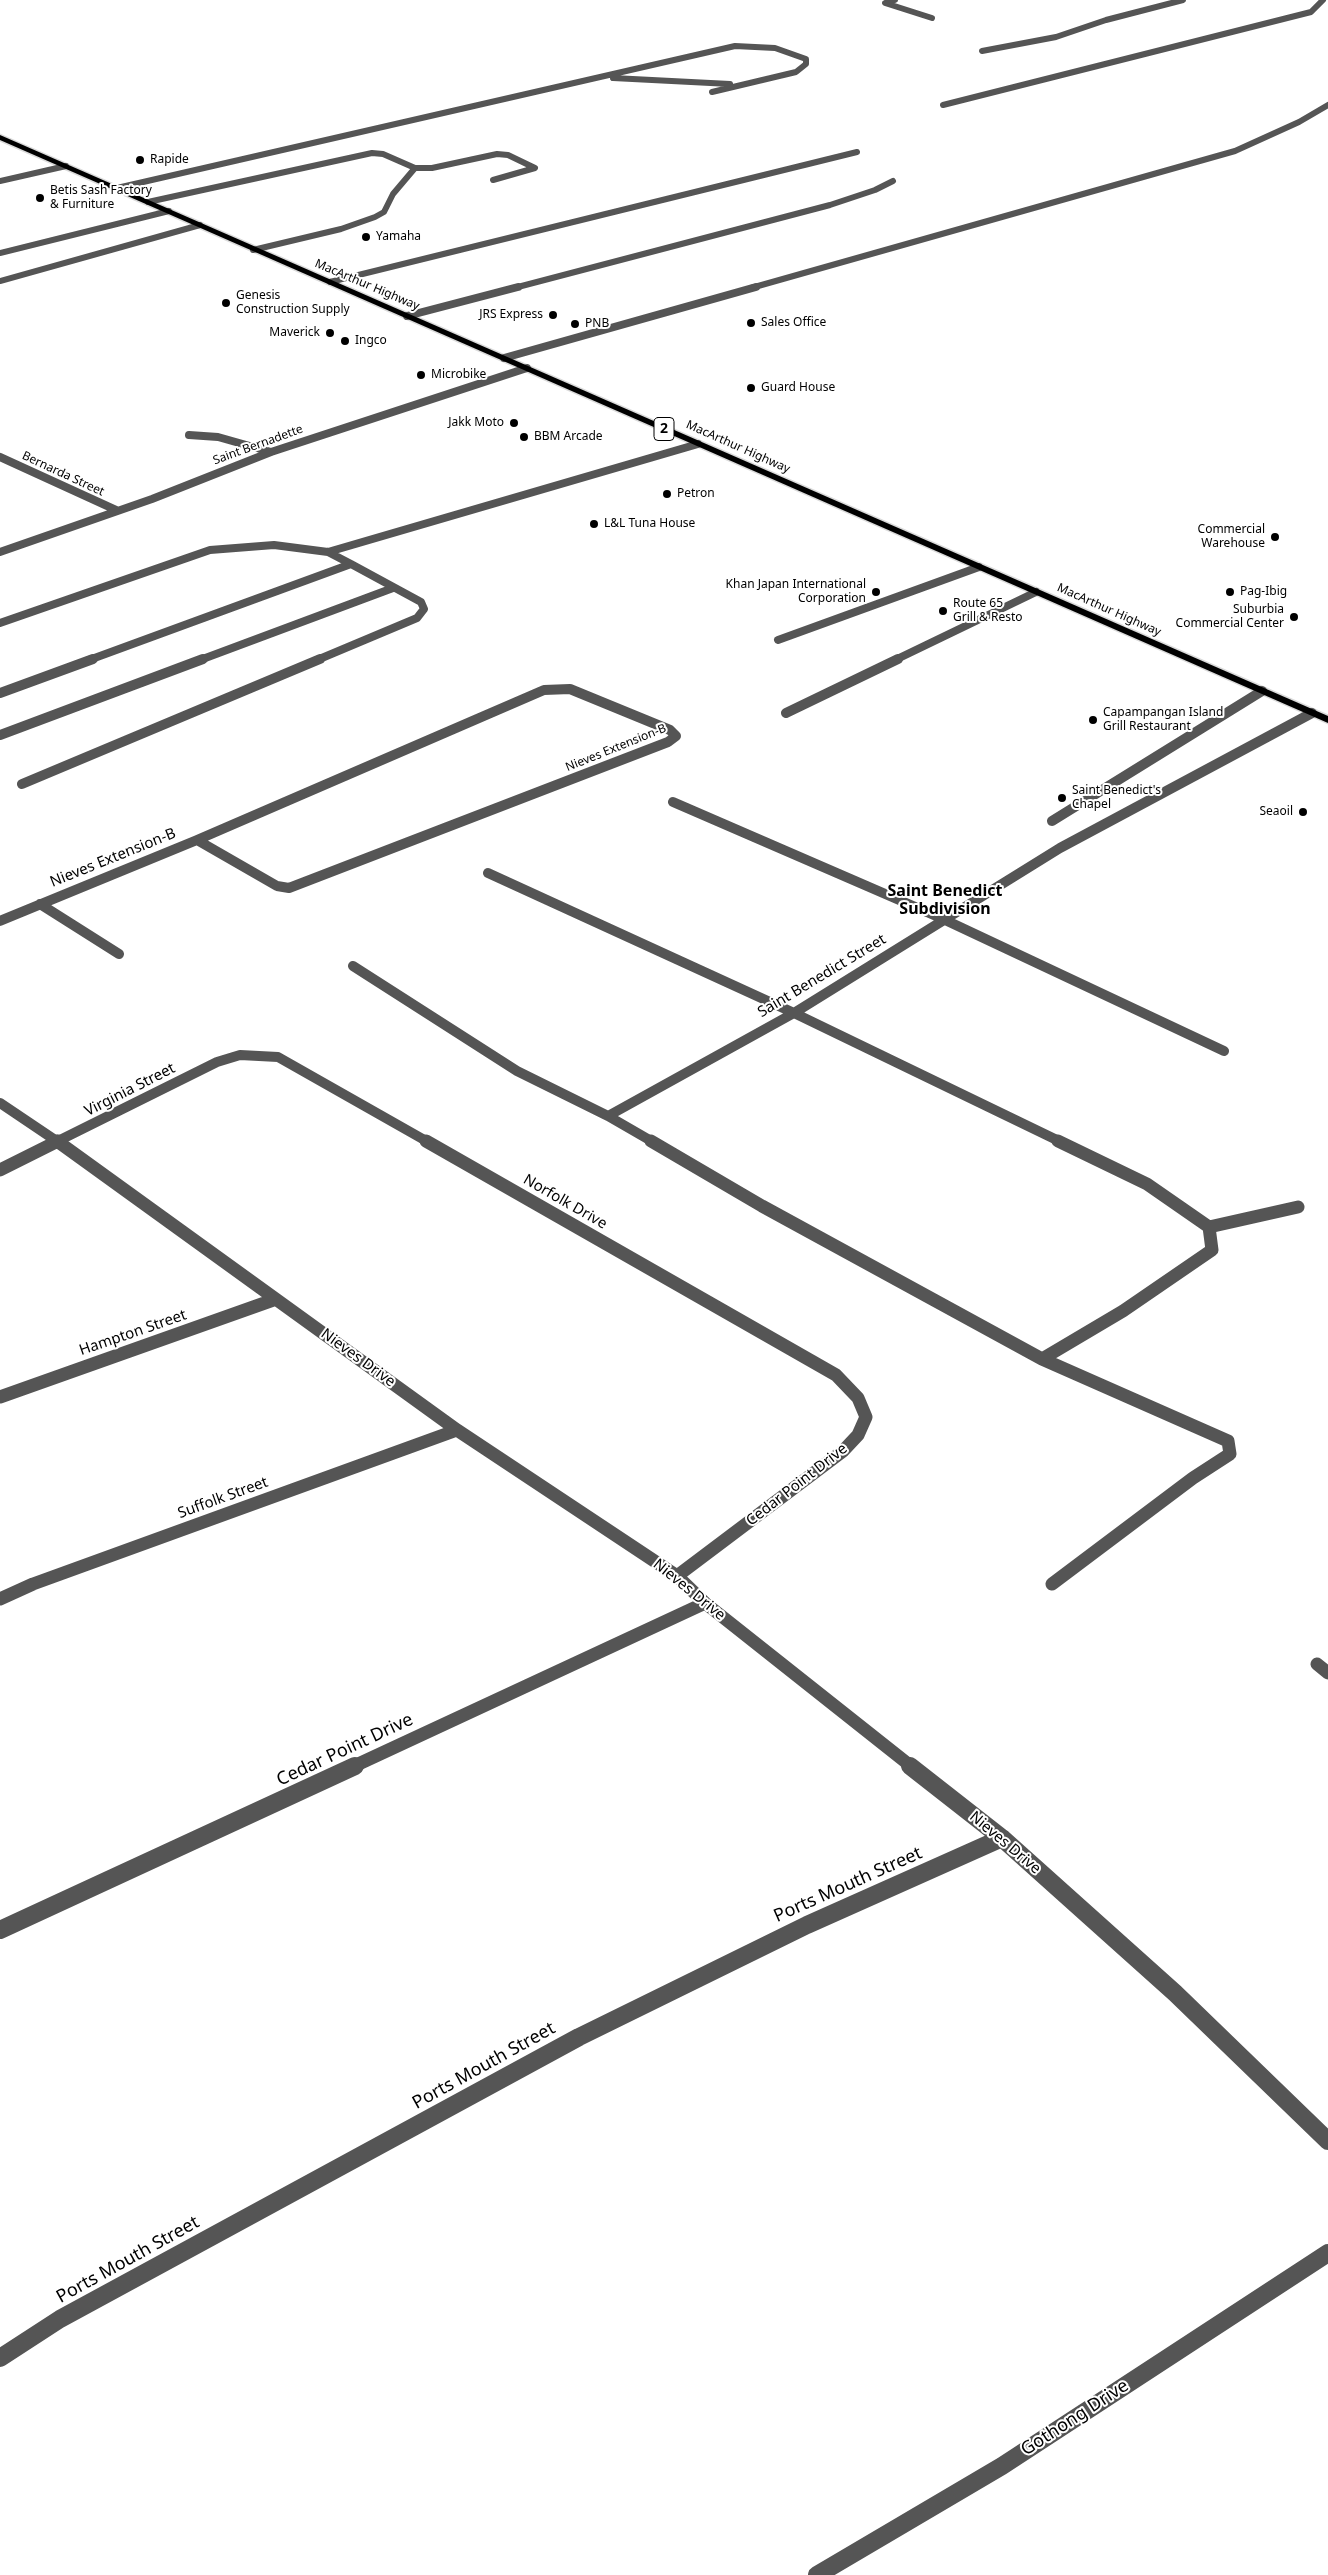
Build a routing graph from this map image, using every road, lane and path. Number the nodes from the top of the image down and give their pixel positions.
1 (895, 0) edge
2 (1183, 0) edge
3 (1323, 0) edge
4 (932, 18) dead end
5 (982, 51) dead end
6 (593, 78) junction
7 (744, 85) junction
8 (712, 92) dead end
9 (943, 105) dead end
10 (1328, 105) edge
11 (0, 137) edge
12 (857, 152) dead end
13 (66, 166) junction
14 (416, 168) junction
15 (493, 180) dead end
16 (893, 180) dead end
17 (0, 181) edge
18 (117, 188) junction
19 (148, 202) junction
20 (169, 212) junction
21 (200, 225) junction
22 (252, 250) junction
23 (0, 253) edge
24 (0, 281) edge
25 (330, 282) junction
26 (407, 316) junction
27 (504, 358) junction
28 (527, 368) junction
29 (189, 435) dead end
30 (698, 444) junction
31 (271, 452) junction
32 (0, 457) edge
33 (116, 510) junction
34 (0, 552) edge
35 (328, 552) junction
36 (352, 564) junction
37 (979, 567) junction
38 (393, 588) junction
39 (1036, 592) junction
40 (0, 623) edge
41 (778, 640) dead end
42 (1262, 691) junction
43 (0, 693) edge
44 (786, 713) dead end
45 (1312, 713) junction
46 (1328, 720) edge
47 (0, 735) edge
48 (22, 784) dead end
49 (673, 802) dead end
50 (1052, 821) dead end
51 (197, 840) junction
52 (488, 873) dead end
53 (40, 904) junction
54 (943, 919) junction
55 (0, 921) edge
56 (119, 954) dead end
57 (353, 966) dead end
58 (794, 1013) junction
59 (1224, 1051) dead end
60 (278, 1057) joint
61 (0, 1103) edge
62 (608, 1116) junction
63 (58, 1142) junction
64 (0, 1170) edge
65 (1298, 1207) dead end
66 (1209, 1227) junction
67 (276, 1299) junction
68 (1042, 1358) junction
69 (836, 1375) joint
70 (0, 1397) edge
71 (457, 1430) junction
72 (677, 1576) junction
73 (1052, 1584) dead end
74 (0, 1599) edge
75 (705, 1603) junction
76 (1002, 1838) junction
77 (0, 1930) edge
78 (1328, 2141) edge
79 (1328, 2253) edge
80 (0, 2358) edge
81 (817, 2575) edge

1 - 4 street
2 - 5 street
3 - 9 street
6 - 7 street
6 - 7 street
6 - 18 street
7 - 8 street
10 - 27 street
11 - 13 highway, MacArthur Highway / 2
12 - 25 street
13 - 17 street
13 - 18 highway, MacArthur Highway / 2
14 - 15 street
14 - 19 street
14 - 22 street
16 - 26 street
18 - 19 highway, MacArthur Highway / 2
19 - 20 highway, MacArthur Highway / 2
20 - 21 highway, MacArthur Highway / 2
20 - 23 street
21 - 22 highway, MacArthur Highway / 2
21 - 24 street
22 - 25 highway, MacArthur Highway / 2
25 - 26 highway, MacArthur Highway / 2
26 - 27 highway, MacArthur Highway / 2
27 - 28 highway, MacArthur Highway / 2
28 - 30 highway, MacArthur Highway / 2
28 - 31 street, Saint Bernadette
29 - 31 street
30 - 35 street
30 - 37 highway, MacArthur Highway / 2
31 - 33 street, Saint Bernadette
32 - 33 street, Bernarda Street
33 - 34 street, Saint Bernadette
35 - 36 street
35 - 40 street
36 - 38 street
36 - 43 street
37 - 39 highway, MacArthur Highway / 2
37 - 41 street
38 - 47 street
38 - 48 street
39 - 42 highway, MacArthur Highway / 2
39 - 44 street
42 - 45 highway, MacArthur Highway / 2
42 - 50 street
45 - 46 highway, MacArthur Highway / 2
45 - 54 street, Saint Benedict Street
49 - 54 street
51 - 51 street, Nieves Extension-B
51 - 53 street, Nieves Extension-B
52 - 58 street
53 - 55 street, Nieves Extension-B
53 - 56 street, Nieves Extension-B
54 - 58 street, Saint Benedict Street
54 - 59 street
57 - 62 street
58 - 62 street, Saint Benedict Street
58 - 66 street
60 - 63 street, Virginia Street
60 - 69 street, Norfolk Drive
61 - 63 street, Nieves Drive
62 - 68 street
63 - 64 street, Virginia Street
63 - 67 street, Nieves Drive
65 - 66 street
66 - 68 street
67 - 70 street, Hampton Street
67 - 71 street, Nieves Drive
68 - 73 street
69 - 72 street, Cedar Point Drive
71 - 72 street, Nieves Drive
71 - 74 street, Suffolk Street
72 - 75 street, Nieves Drive
75 - 76 street, Nieves Drive
75 - 77 street, Cedar Point Drive
76 - 78 street, Nieves Drive
76 - 80 street, Ports Mouth Street
79 - 81 street, Gothong Drive

